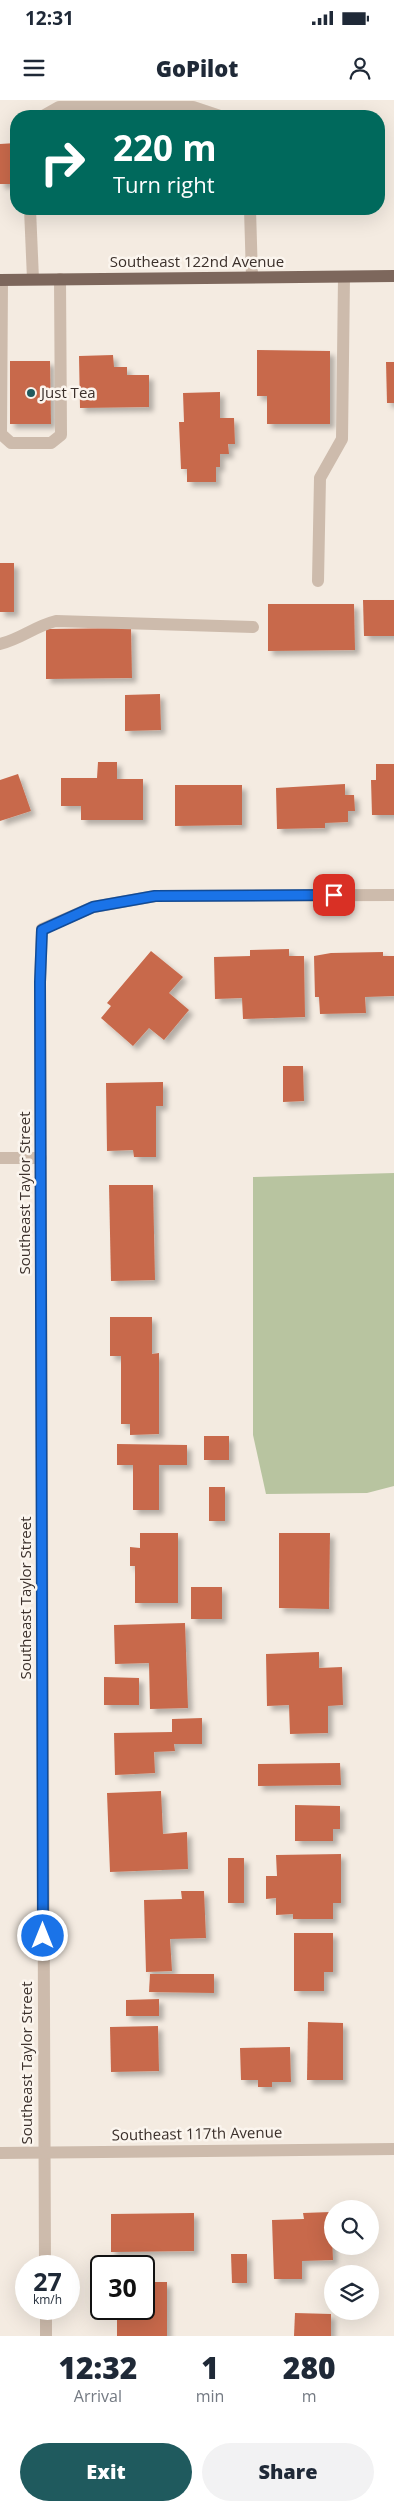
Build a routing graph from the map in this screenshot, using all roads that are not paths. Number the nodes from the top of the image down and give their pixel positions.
1 (54, 110) edge
2 (202, 110) edge
3 (30, 215) edge
4 (250, 215) edge
5 (394, 276) edge
6 (252, 277) junction
7 (344, 277) junction
8 (33, 279) junction
9 (60, 279) junction
10 (1, 280) edge
11 (318, 581) dead end
12 (254, 627) dead end
13 (0, 644) edge
14 (394, 895) edge
15 (0, 1158) edge
16 (41, 1158) junction
17 (394, 2149) edge
18 (44, 2152) junction
19 (0, 2153) edge
20 (45, 2255) edge
21 (46, 2320) edge
22 (46, 2336) edge

1 - 2 street
3 - 8 street
4 - 6 street
5 - 7 main road, Southeast 122nd Avenue
6 - 7 main road, Southeast 122nd Avenue
6 - 9 main road, Southeast 122nd Avenue
7 - 11 street
8 - 9 main road, Southeast 122nd Avenue
8 - 10 main road, Southeast 122nd Avenue
9 - 10 street
12 - 13 street
14 - 16 street, Southeast Taylor Street
15 - 16 street
16 - 18 street, Southeast Taylor Street
17 - 18 street, Southeast 117th Avenue
18 - 19 street, Southeast 117th Avenue
18 - 20 street, Southeast Taylor Street
21 - 22 street

